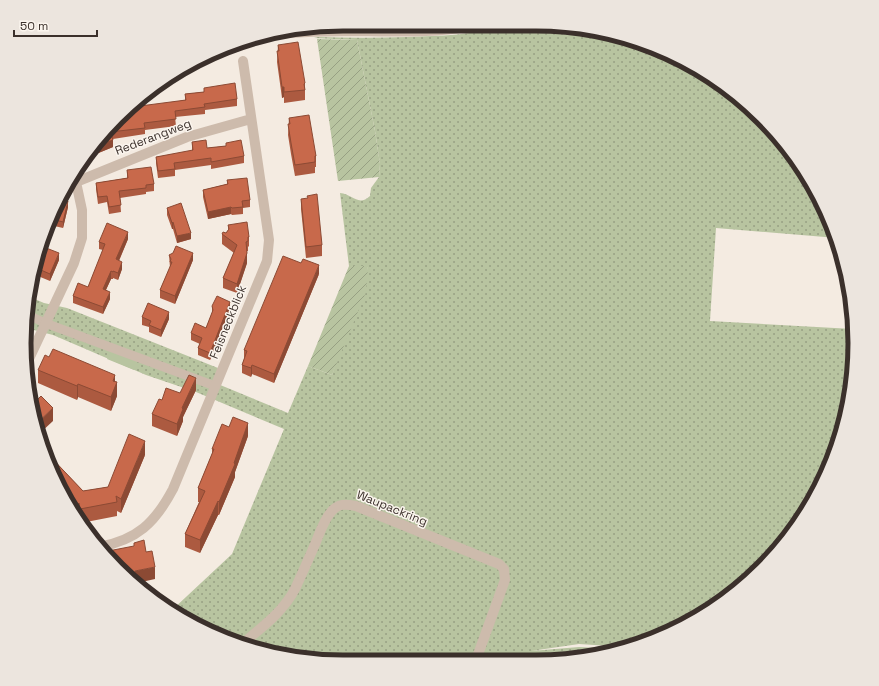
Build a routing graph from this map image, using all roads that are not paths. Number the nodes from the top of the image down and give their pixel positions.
1 (338, 31) edge
2 (422, 31) edge
3 (243, 61) dead end
4 (251, 119) junction
5 (77, 181) edge
6 (73, 187) edge
7 (33, 317) edge
8 (45, 323) junction
9 (32, 353) edge
10 (216, 386) junction
11 (105, 546) edge
12 (247, 639) edge
13 (478, 655) edge

1 - 2 street
3 - 4 street, Feisneckblick
4 - 5 street, Rederangweg
4 - 10 street, Feisneckblick
6 - 8 street
7 - 8 street
8 - 9 street
8 - 10 street
10 - 11 street, Feisneckblick
12 - 13 street, Waupackring

